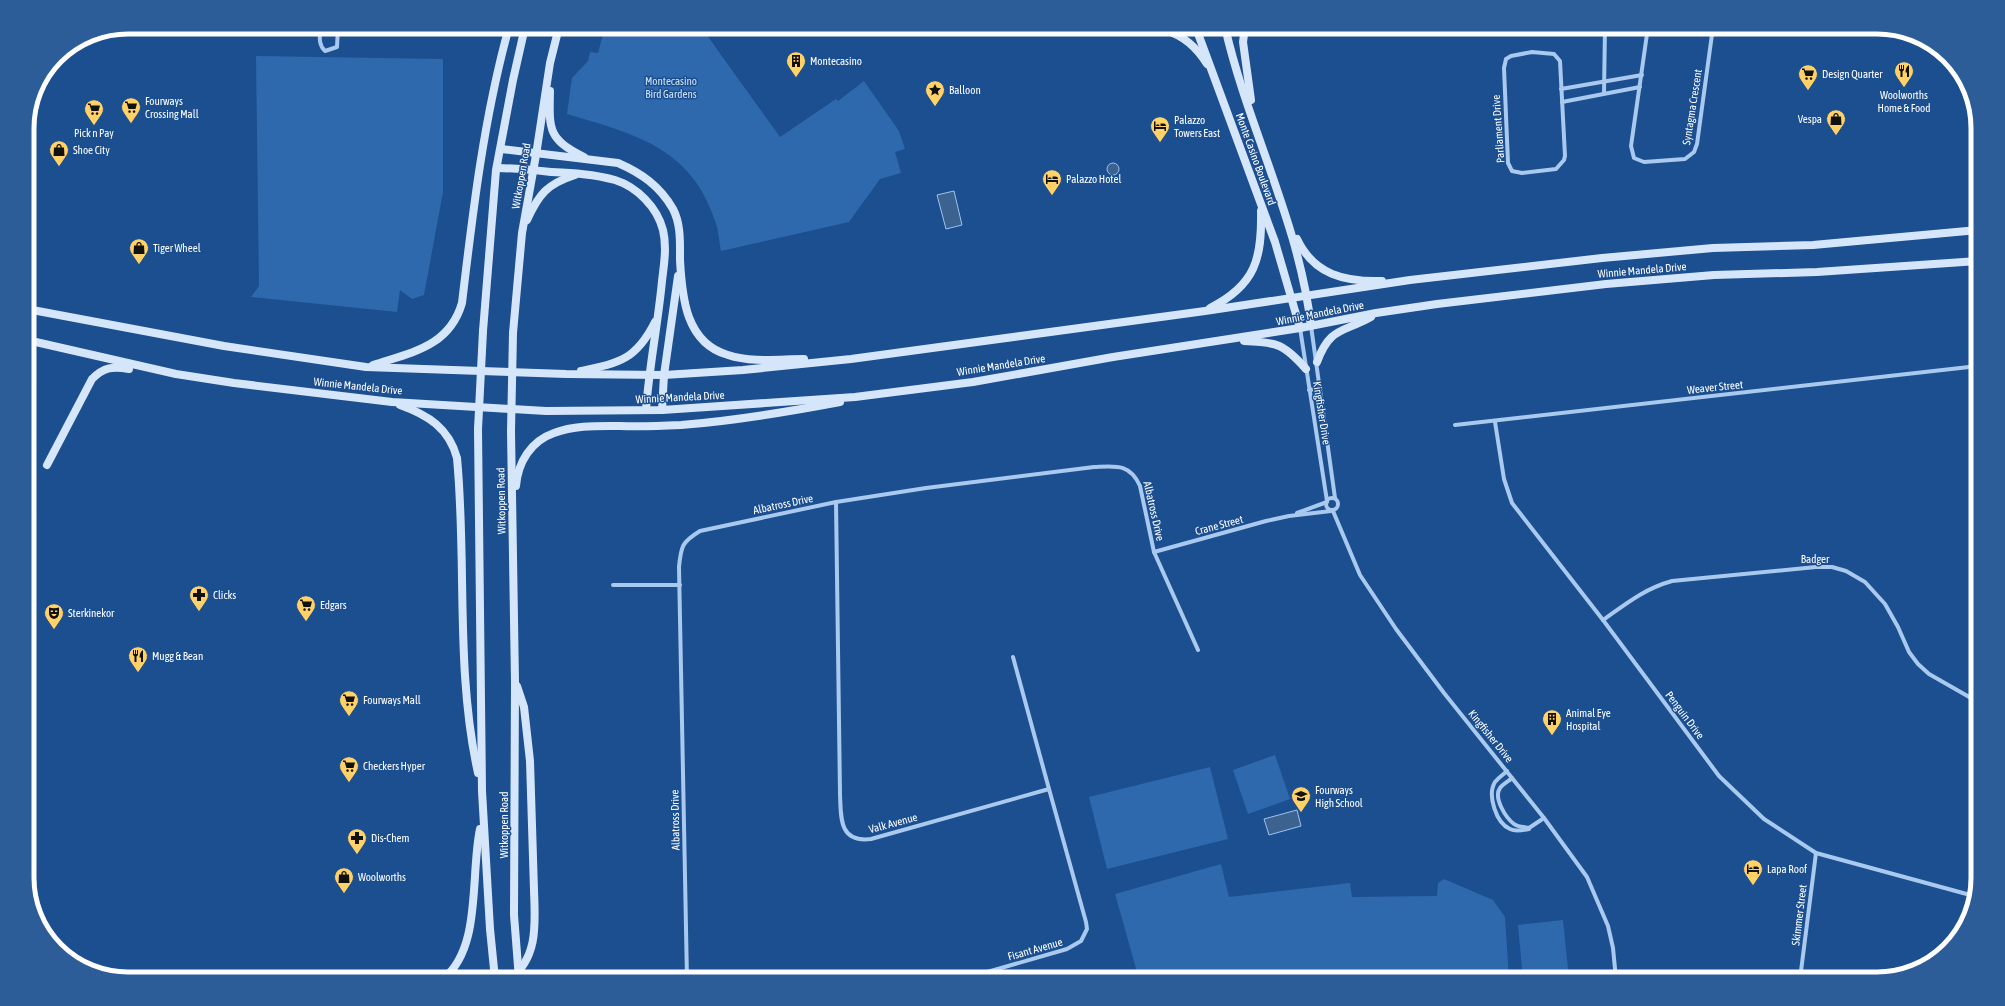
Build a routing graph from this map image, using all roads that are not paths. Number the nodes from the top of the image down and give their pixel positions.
1 (320, 34) edge
2 (338, 34) edge
3 (507, 34) edge
4 (523, 34) edge
5 (557, 34) edge
6 (1176, 34) edge
7 (1199, 34) edge
8 (1227, 34) edge
9 (1244, 34) edge
10 (1605, 34) edge
11 (1647, 34) edge
12 (1712, 34) edge
13 (550, 63) junction
14 (1642, 75) junction
15 (1216, 80) junction
16 (1604, 82) junction
17 (1640, 87) junction
18 (1561, 89) junction
19 (1604, 93) junction
20 (1562, 102) junction
21 (1254, 120) junction
22 (501, 149) junction
23 (536, 154) junction
24 (587, 159) junction
25 (497, 168) junction
26 (533, 170) junction
27 (579, 174) junction
28 (1260, 204) junction
29 (1285, 215) junction
30 (1971, 231) edge
31 (522, 233) junction
32 (1971, 261) edge
33 (680, 262) junction
34 (1410, 280) junction
35 (1308, 296) junction
36 (1292, 299) junction
37 (34, 310) edge
38 (1205, 311) junction
39 (1376, 313) junction
40 (659, 314) junction
41 (1311, 326) junction
42 (1300, 328) junction
43 (1226, 340) junction
44 (34, 342) edge
45 (851, 359) junction
46 (1317, 362) junction
47 (366, 367) junction
48 (1971, 367) edge
49 (1306, 368) junction
50 (176, 374) junction
51 (566, 374) junction
52 (664, 375) junction
53 (648, 376) junction
54 (1321, 388) junction
55 (1310, 390) junction
56 (855, 397) junction
57 (392, 402) junction
58 (646, 410) junction
59 (662, 410) junction
60 (1325, 420) junction
61 (1315, 422) junction
62 (1494, 422) junction
63 (1455, 426) dead end
64 (47, 465) dead end
65 (1335, 498) junction
66 (836, 502) junction
67 (1327, 502) junction
68 (1332, 511) junction
69 (1289, 516) junction
70 (512, 529) junction
71 (1154, 552) junction
72 (613, 585) dead end
73 (680, 585) junction
74 (1603, 620) junction
75 (1198, 650) dead end
76 (1013, 657) dead end
77 (515, 682) junction
78 (1971, 698) edge
79 (1507, 771) junction
80 (1512, 778) junction
81 (1050, 789) junction
82 (482, 791) junction
83 (1544, 818) junction
84 (483, 819) junction
85 (1529, 828) junction
86 (1816, 853) junction
87 (1969, 895) edge
88 (449, 972) edge
89 (494, 972) edge
90 (517, 972) edge
91 (518, 972) edge
92 (687, 972) edge
93 (986, 972) edge
94 (1615, 972) edge
95 (1801, 972) edge

1 - 2 street
3 - 47 main road
4 - 22 main road, Witkoppen Road
5 - 13 main road, Witkoppen Road
6 - 15 main road
7 - 15 main road, Monte Casino Boulevard
8 - 21 main road, Monte Casino Boulevard
9 - 21 main road
10 - 16 street
11 - 14 street, Syntagma Crescent
12 - 17 street, Syntagma Crescent
13 - 23 main road, Witkoppen Road
13 - 24 main road
14 - 16 street
14 - 17 street, Syntagma Crescent
15 - 28 main road, Monte Casino Boulevard
16 - 18 street
16 - 19 street
17 - 19 street
18 - 20 street, Parliament Drive
18 - 20 street, Parliament Drive
19 - 20 street
21 - 29 main road, Monte Casino Boulevard
22 - 23 main road
22 - 25 main road, Witkoppen Road
23 - 24 main road
23 - 26 main road, Witkoppen Road
24 - 33 main road
25 - 26 main road
25 - 82 main road, Witkoppen Road, bridge
26 - 27 main road
26 - 31 main road, Witkoppen Road
27 - 31 main road
27 - 40 main road
28 - 36 main road, Monte Casino Boulevard
28 - 38 main road
29 - 34 main road
29 - 35 main road, Monte Casino Boulevard
30 - 34 main road, Winnie Mandela Drive
31 - 70 main road, Witkoppen Road, bridge
32 - 39 main road, Winnie Mandela Drive
33 - 45 main road
33 - 52 main road
34 - 35 main road, Winnie Mandela Drive
35 - 36 main road, Winnie Mandela Drive
35 - 41 main road, Monte Casino Boulevard
36 - 38 main road, Winnie Mandela Drive
36 - 42 main road, Monte Casino Boulevard
37 - 47 main road, Winnie Mandela Drive
38 - 45 main road, Winnie Mandela Drive
39 - 41 main road, Winnie Mandela Drive
39 - 46 main road
40 - 51 main road
40 - 53 main road
41 - 42 main road, Winnie Mandela Drive
41 - 46 street, Kingfisher Drive
42 - 43 main road, Winnie Mandela Drive
42 - 49 street, Kingfisher Drive
43 - 49 main road
43 - 56 main road, Winnie Mandela Drive
44 - 50 main road, Winnie Mandela Drive
45 - 52 main road, Winnie Mandela Drive
46 - 54 street, Kingfisher Drive
47 - 51 main road, Winnie Mandela Drive
48 - 62 street, Weaver Street
49 - 55 street, Kingfisher Drive
50 - 57 main road, Winnie Mandela Drive
50 - 64 main road
51 - 53 main road, Winnie Mandela Drive
52 - 53 main road, Winnie Mandela Drive
52 - 59 main road
53 - 58 main road
54 - 55 street
54 - 60 street, Kingfisher Drive
55 - 61 street, Kingfisher Drive
56 - 59 main road, Winnie Mandela Drive
56 - 70 main road
57 - 58 main road, Winnie Mandela Drive
57 - 82 main road
58 - 59 main road, Winnie Mandela Drive
60 - 61 street
60 - 65 street, Kingfisher Drive
61 - 67 street, Kingfisher Drive
62 - 63 street, Weaver Street
62 - 74 street, Penguin Drive
65 - 67 street
65 - 68 street
66 - 71 street, Albatross Drive
66 - 73 street, Albatross Drive
66 - 81 street, Valk Avenue
67 - 68 street
67 - 69 street, Crane Street
68 - 69 street, Crane Street
68 - 79 street, Kingfisher Drive
69 - 71 street, Crane Street
70 - 77 main road, Witkoppen Road
71 - 75 street, Albatross Drive
72 - 73 street
73 - 92 street, Albatross Drive
74 - 78 street, Badger
74 - 86 street, Penguin Drive
76 - 81 street
77 - 90 main road, bridge
77 - 91 main road, Witkoppen Road
79 - 80 street, Kingfisher Drive
79 - 85 street
80 - 83 street, Kingfisher Drive
80 - 85 street
81 - 93 street, Fisant Avenue
82 - 84 main road, Witkoppen Road
83 - 85 street
83 - 94 street, Kingfisher Drive
84 - 88 main road
84 - 89 main road, Witkoppen Road
86 - 87 street, Penguin Drive
86 - 95 street, Skimmer Street

